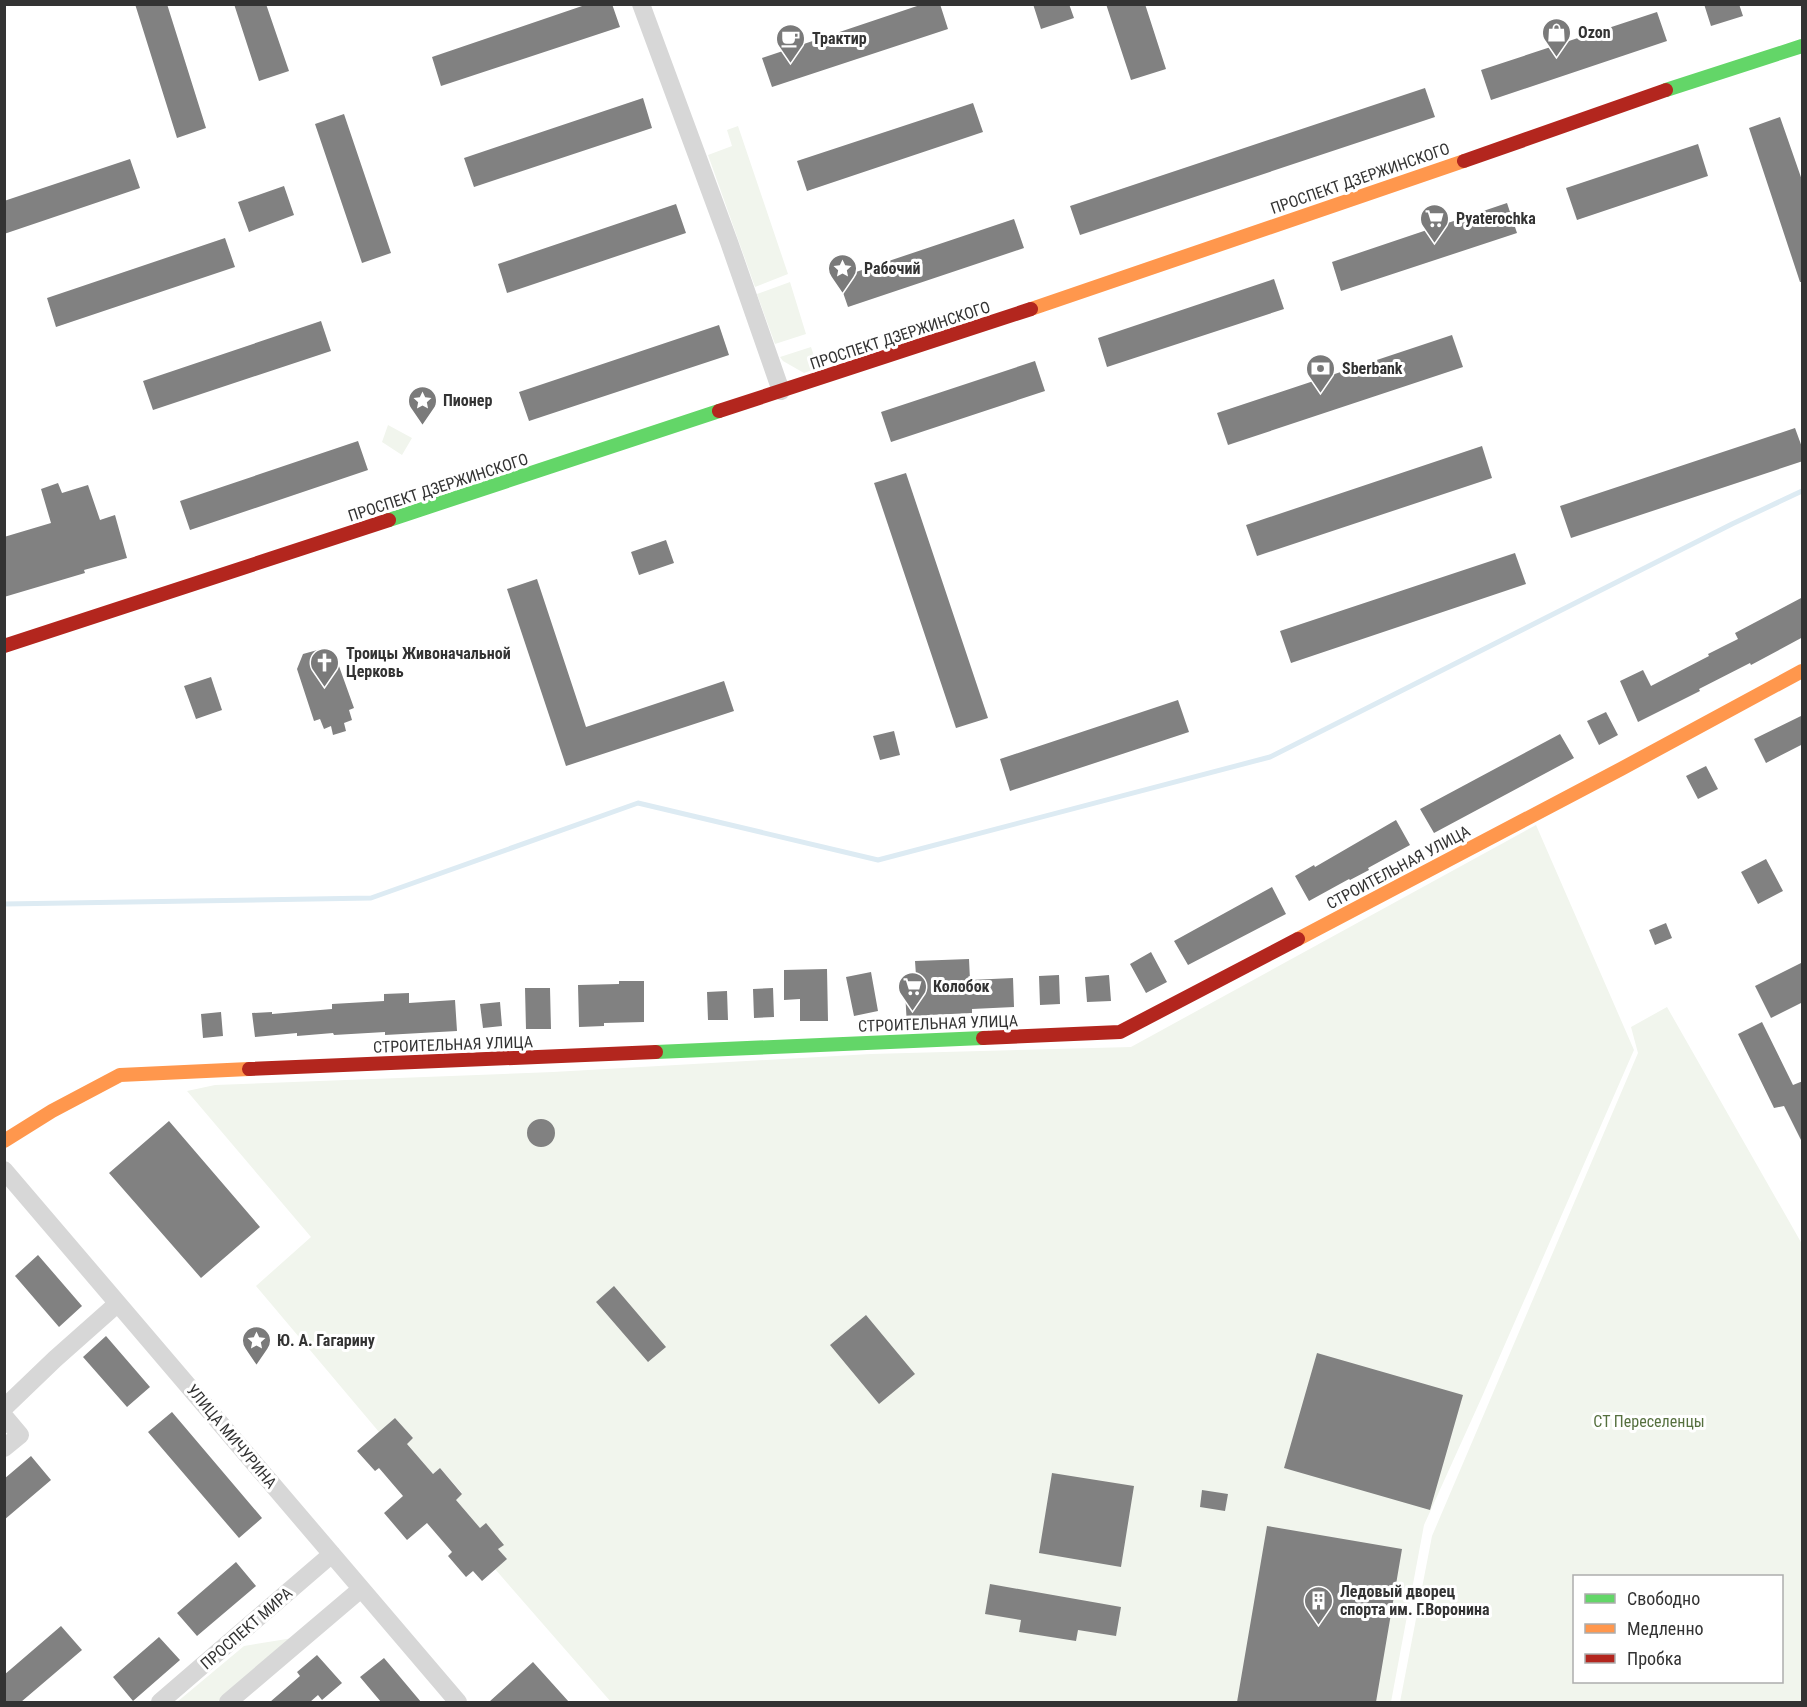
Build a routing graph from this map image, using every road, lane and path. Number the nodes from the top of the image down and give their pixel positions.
1 (640, 4) edge
2 (1803, 46) edge
3 (781, 391) junction
4 (4, 646) edge
5 (1803, 671) edge
6 (4, 1141) edge
7 (4, 1170) edge
8 (117, 1304) junction
9 (4, 1408) edge
10 (4, 1416) edge
11 (4, 1448) edge
12 (332, 1554) junction
13 (361, 1589) junction
14 (160, 1702) edge
15 (228, 1702) edge
16 (458, 1702) edge

1 - 3 street
2 - 3 street, ПРОСПЕКТ ДЗЕРЖИНСКОГО
3 - 4 street, ПРОСПЕКТ ДЗЕРЖИНСКОГО
5 - 6 street, СТРОИТЕЛЬНАЯ УЛИЦА
7 - 8 street, УЛИЦА МИЧУРИНА
8 - 9 street
8 - 12 street, УЛИЦА МИЧУРИНА
10 - 11 street
12 - 13 street, УЛИЦА МИЧУРИНА
12 - 14 street, ПРОСПЕКТ МИРА
13 - 15 street
13 - 16 street, УЛИЦА МИЧУРИНА

